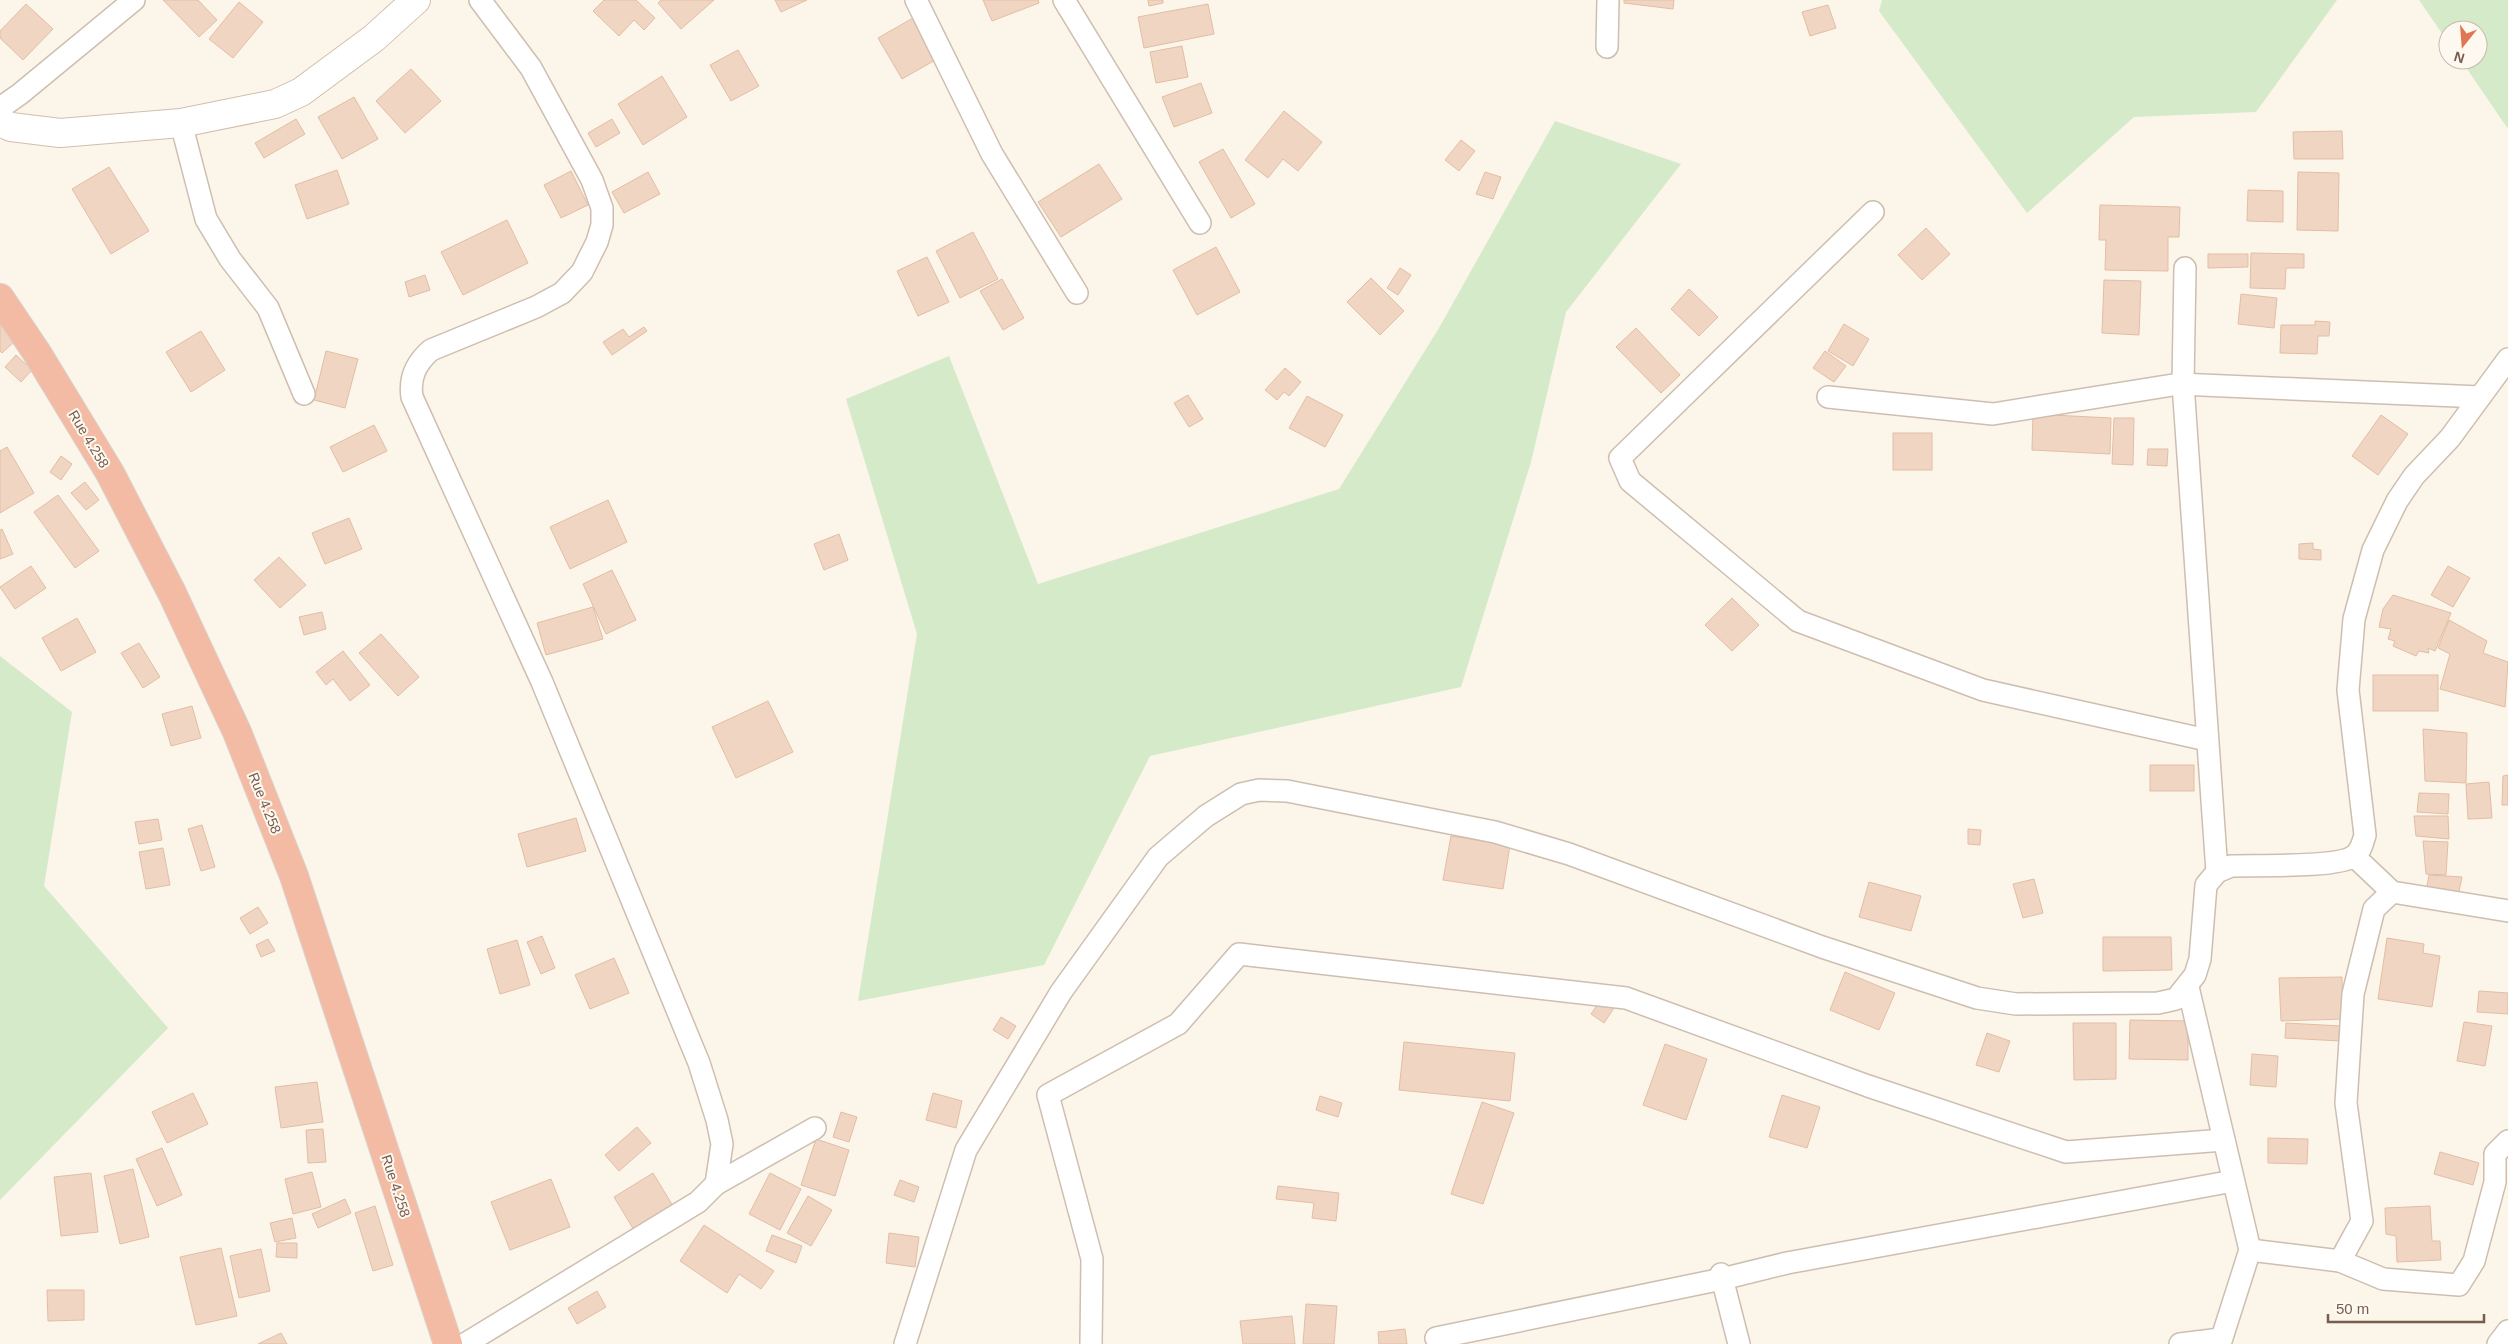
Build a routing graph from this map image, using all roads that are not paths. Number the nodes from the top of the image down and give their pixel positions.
1 (134, 0) edge
2 (416, 0) edge
3 (480, 0) edge
4 (916, 0) edge
5 (1064, 0) edge
6 (1608, 0) edge
7 (1607, 47) dead end
8 (0, 108) edge
9 (0, 122) edge
10 (181, 123) junction
11 (1873, 212) dead end
12 (1200, 223) dead end
13 (2185, 268) dead end
14 (1077, 293) dead end
15 (0, 298) edge
16 (2508, 359) edge
17 (2183, 384) junction
18 (304, 394) dead end
19 (1828, 397) dead end
20 (2480, 397) junction
21 (2208, 740) junction
22 (2354, 856) junction
23 (2217, 872) junction
24 (2392, 892) junction
25 (2508, 911) edge
26 (2188, 987) junction
27 (815, 1128) dead end
28 (2224, 1140) junction
29 (2508, 1141) edge
30 (2234, 1180) junction
31 (716, 1184) junction
32 (2502, 1186) edge
33 (2250, 1250) junction
34 (2340, 1261) junction
35 (1721, 1276) junction
36 (2508, 1331) edge
37 (1436, 1338) dead end
38 (2220, 1342) edge
39 (448, 1344) edge
40 (465, 1344) edge
41 (905, 1344) edge
42 (1091, 1344) edge
43 (1739, 1344) edge
44 (2180, 1344) edge
45 (2498, 1344) edge

1 - 8 street
2 - 10 street
3 - 31 street
4 - 14 street
5 - 12 street
6 - 7 street
9 - 10 street
10 - 18 street
11 - 21 street
13 - 17 street
15 - 39 highway, Rue 4.258
16 - 20 street
17 - 19 street
17 - 20 street
17 - 21 street
20 - 22 street
21 - 23 street
22 - 23 street
22 - 24 street
23 - 26 street
24 - 25 street
24 - 34 street
26 - 28 street
26 - 41 street
27 - 31 street
28 - 30 street
28 - 42 street
29 - 32 street
30 - 33 street
30 - 35 street
31 - 40 street
32 - 34 street
33 - 34 street
33 - 38 street
35 - 37 street
35 - 43 street
36 - 45 street
38 - 44 street

